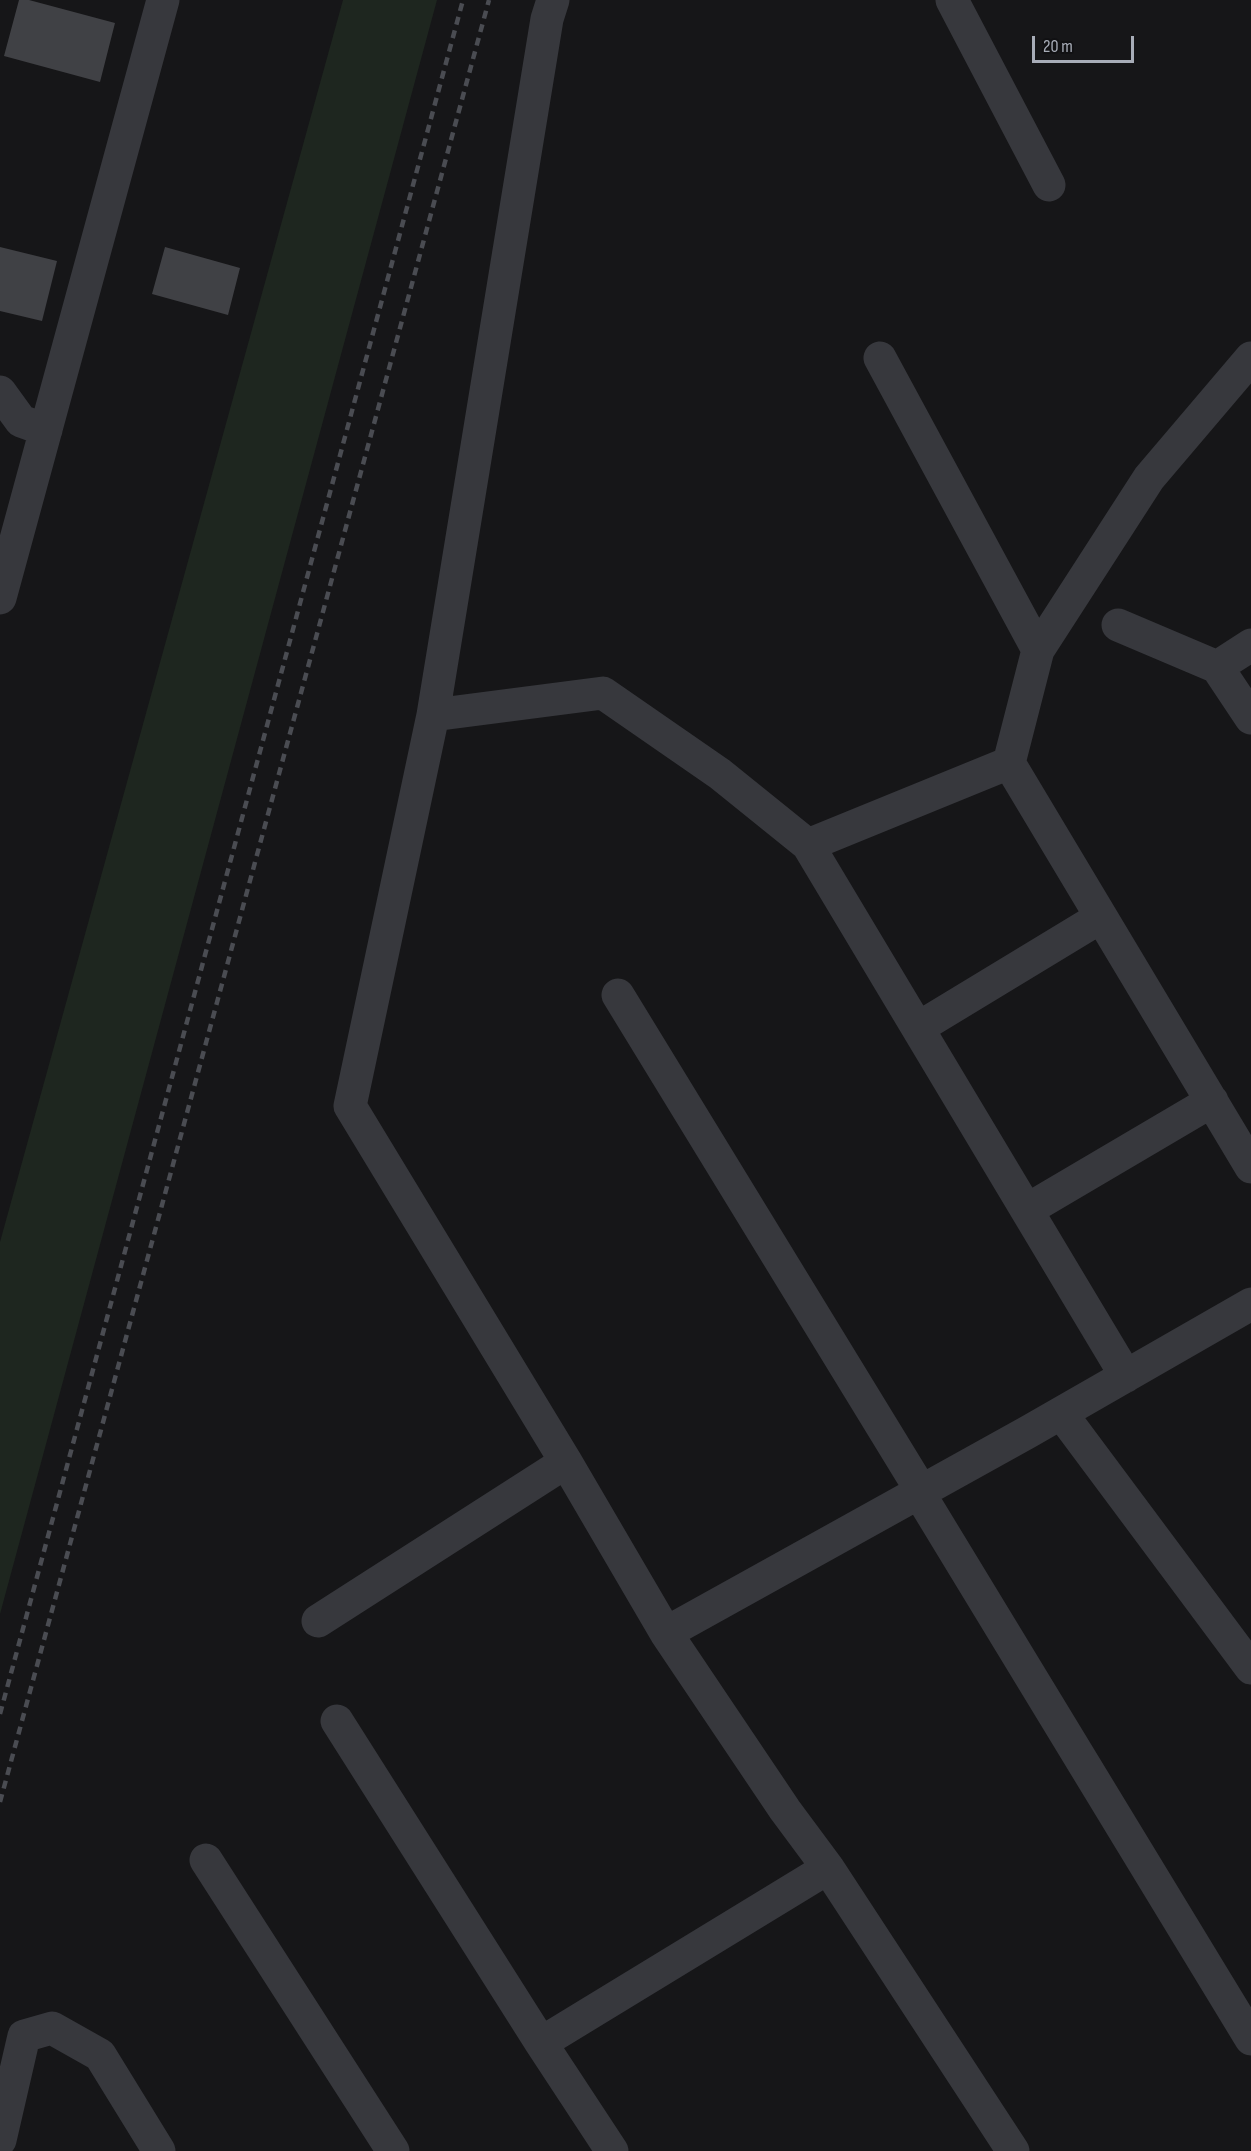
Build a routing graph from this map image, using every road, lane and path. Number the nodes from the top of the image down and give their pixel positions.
1 (163, 0) edge
2 (553, 0) edge
3 (952, 0) edge
4 (1049, 185) dead end
5 (880, 358) dead end
6 (1251, 358) edge
7 (0, 392) edge
8 (46, 430) junction
9 (0, 598) edge
10 (1118, 625) dead end
11 (1251, 645) edge
12 (1038, 650) junction
13 (1217, 667) junction
14 (433, 716) junction
15 (1251, 718) edge
16 (1009, 764) junction
17 (808, 845) junction
18 (1101, 917) junction
19 (618, 995) dead end
20 (918, 1028) junction
21 (1212, 1101) junction
22 (1251, 1167) edge
23 (1027, 1210) junction
24 (1251, 1304) edge
25 (1126, 1376) junction
26 (1061, 1413) junction
27 (566, 1462) junction
28 (919, 1493) junction
29 (318, 1621) dead end
30 (666, 1633) junction
31 (1251, 1668) edge
32 (337, 1721) dead end
33 (206, 1860) dead end
34 (828, 1868) junction
35 (1251, 2039) edge
36 (541, 2043) junction
37 (0, 2140) edge
38 (159, 2151) edge
39 (393, 2151) edge
40 (612, 2151) edge
41 (1012, 2151) edge

1 - 8 street
2 - 14 street
3 - 4 street
5 - 12 street
6 - 12 street
7 - 8 street
8 - 9 street
10 - 13 street
11 - 13 street
12 - 16 street
13 - 15 street
14 - 17 street
14 - 27 street
16 - 17 street
16 - 18 street
17 - 20 street
18 - 20 street
18 - 21 street
19 - 28 street
20 - 23 street
21 - 22 street
21 - 23 street
23 - 25 street
24 - 25 street
25 - 26 street
26 - 28 street
26 - 31 street
27 - 29 street
27 - 30 street
28 - 30 street
28 - 35 street
30 - 34 street
32 - 36 street
33 - 39 street
34 - 36 street
34 - 41 street
36 - 40 street
37 - 38 street

